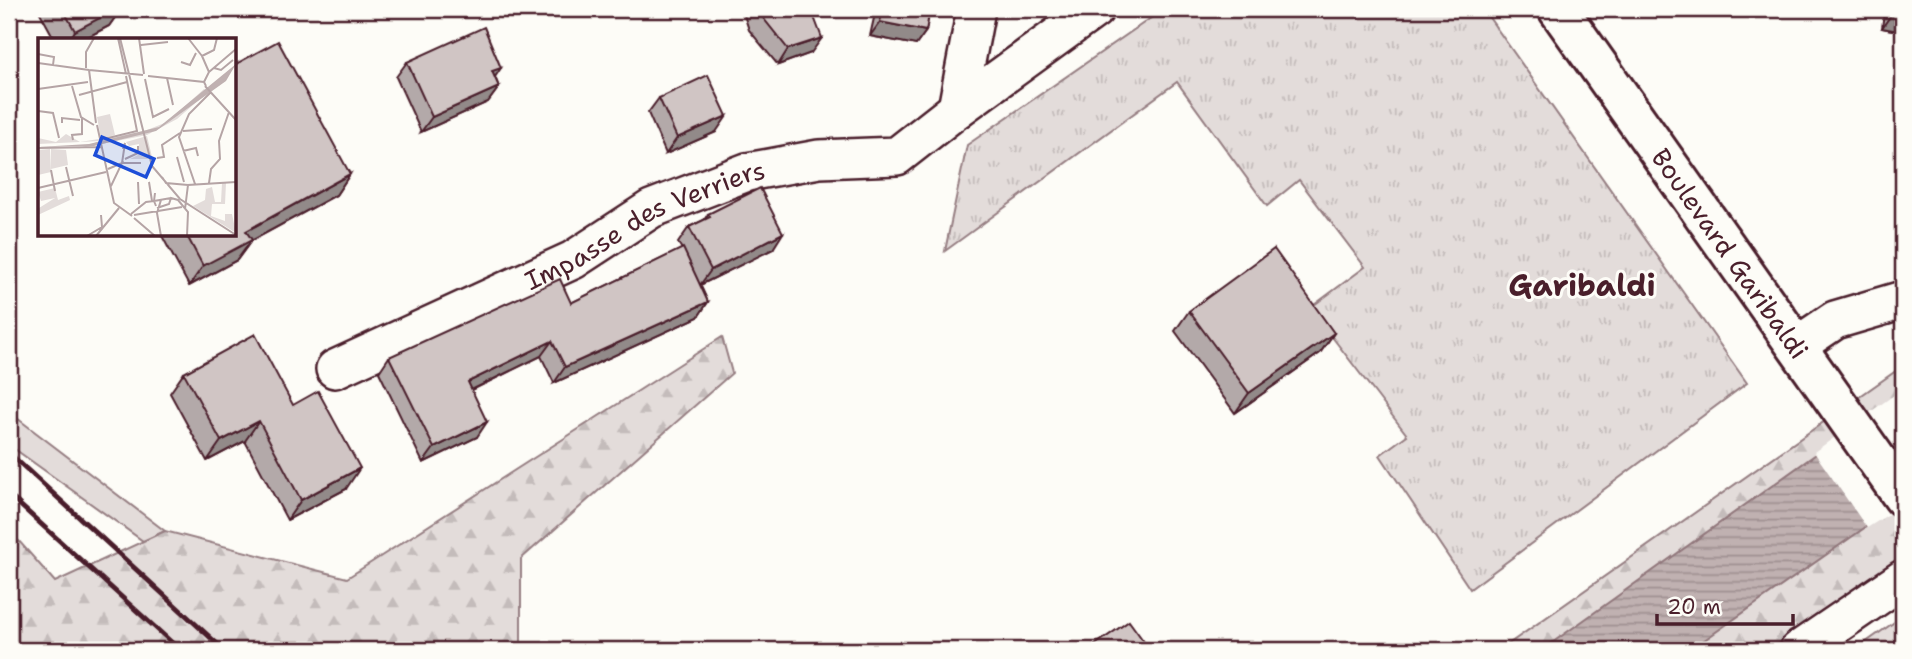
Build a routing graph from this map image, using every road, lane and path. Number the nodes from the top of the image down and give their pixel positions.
1 (976, 9) edge
2 (1096, 9) edge
3 (1558, 9) edge
4 (957, 109) junction
5 (1903, 300) edge
6 (1798, 345) junction
7 (335, 369) dead end
8 (1903, 497) edge
9 (1903, 579) edge
10 (1799, 650) edge

1 - 4 street
2 - 4 street, Impasse des Verriers
3 - 6 main road, Boulevard Garibaldi
4 - 7 street, Impasse des Verriers
5 - 6 street
6 - 8 main road, Boulevard Garibaldi
9 - 10 street

